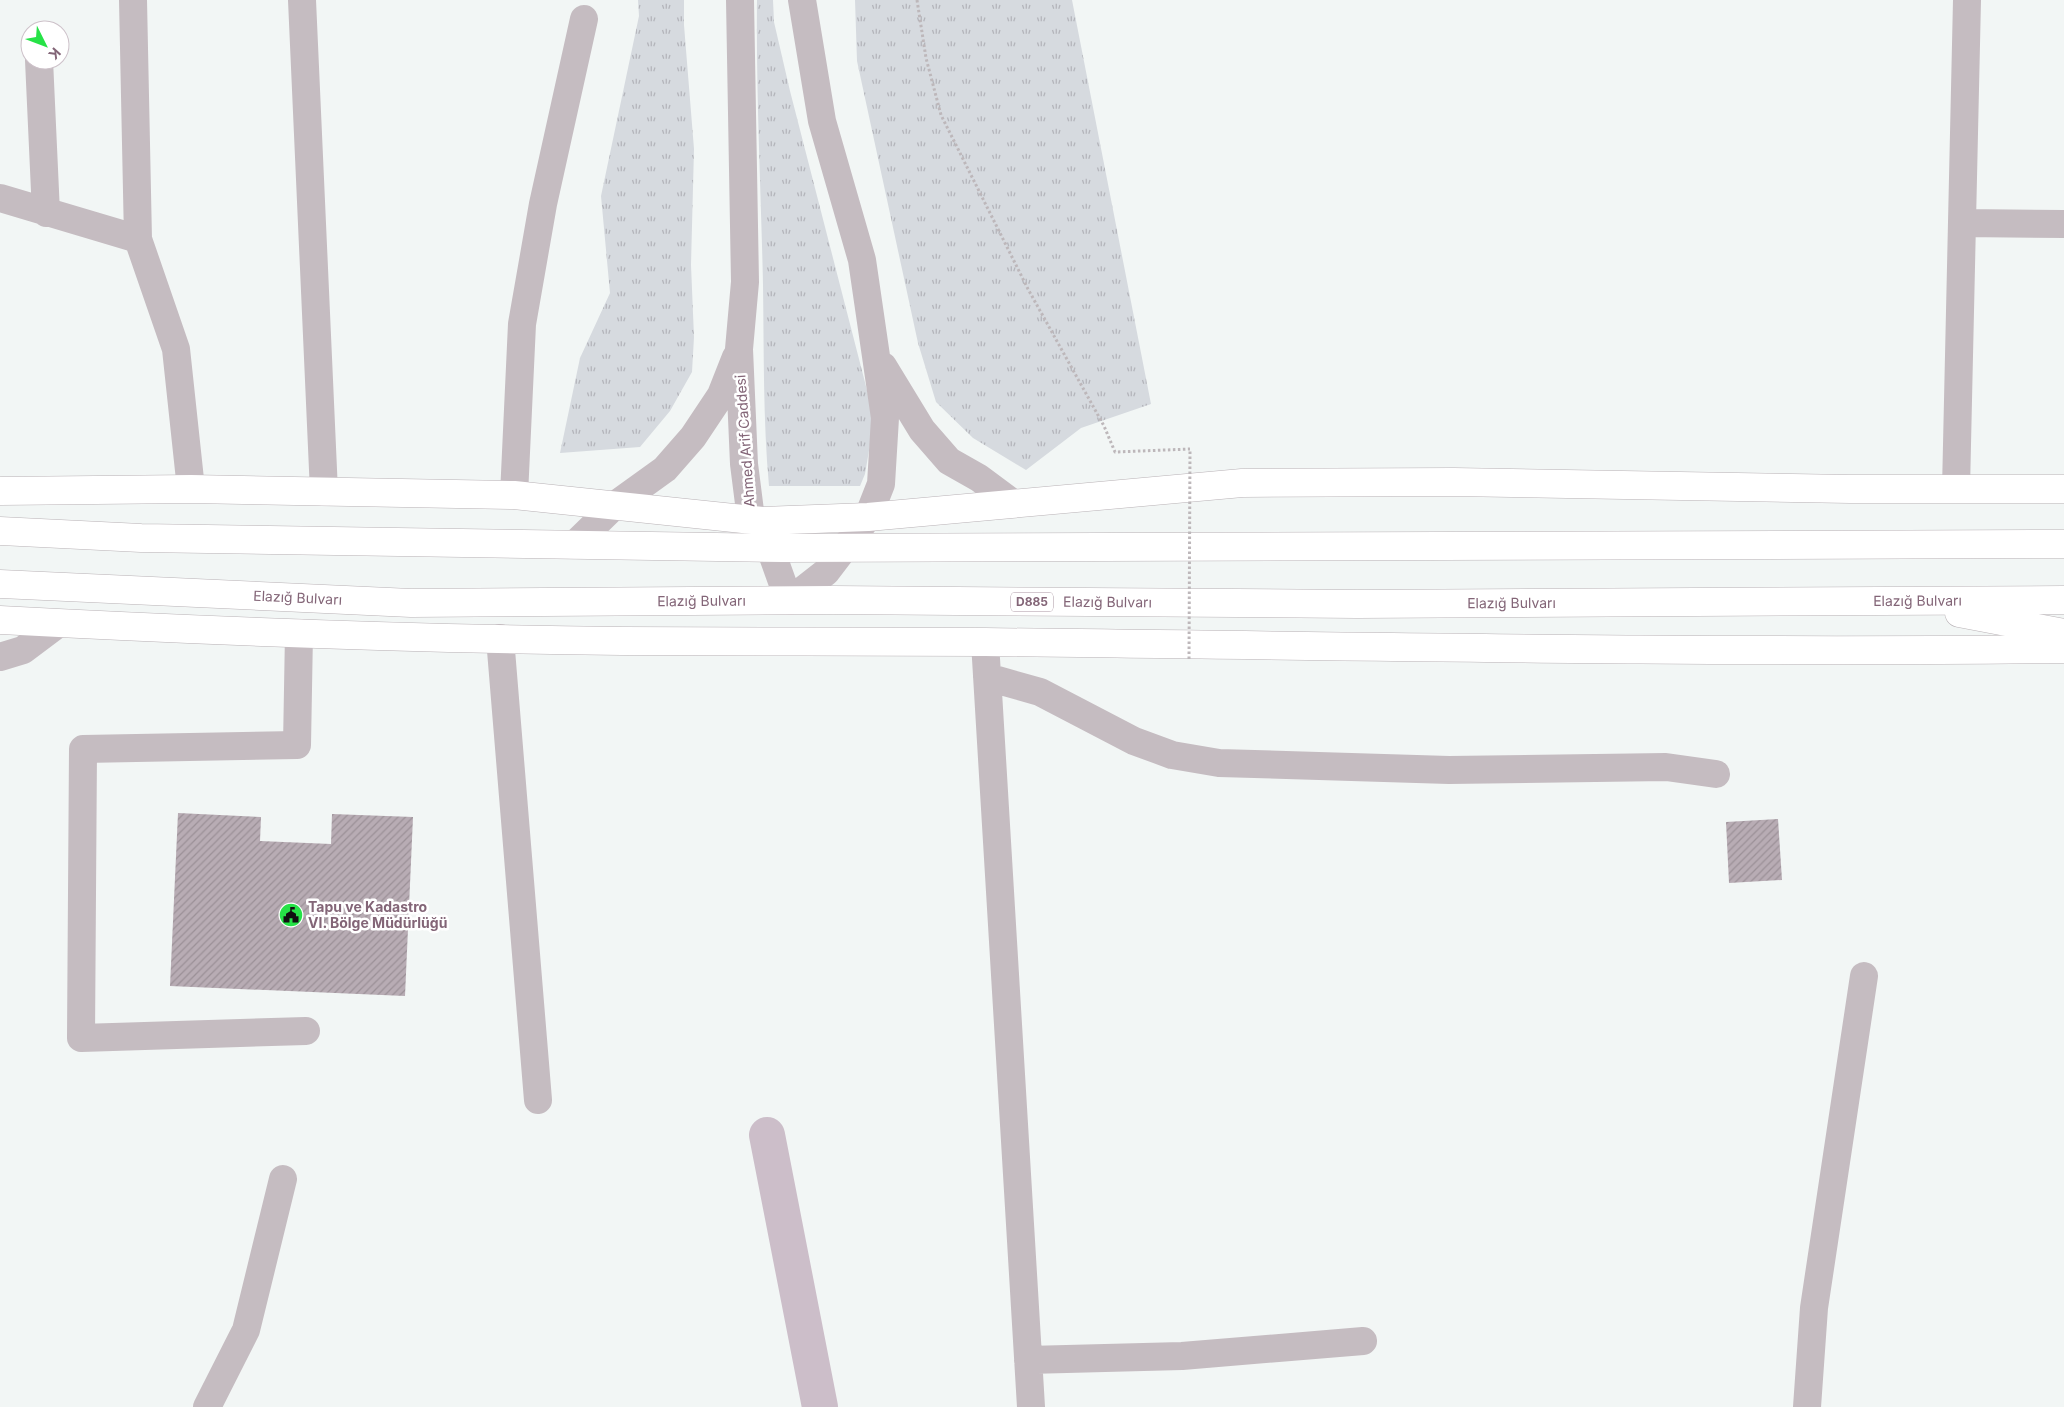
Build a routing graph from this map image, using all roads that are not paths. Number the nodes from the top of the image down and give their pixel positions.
1 (134, 0) edge
2 (302, 0) edge
3 (740, 0) edge
4 (802, 0) edge
5 (1967, 0) edge
6 (584, 19) dead end
7 (39, 70) edge
8 (0, 198) edge
9 (46, 213) junction
10 (1962, 223) junction
11 (2064, 224) edge
12 (138, 239) junction
13 (740, 349) junction
14 (876, 354) junction
15 (191, 489) junction
16 (2064, 489) edge
17 (1956, 490) junction
18 (0, 491) edge
19 (324, 492) junction
20 (514, 495) junction
21 (1014, 504) junction
22 (615, 506) junction
23 (868, 517) junction
24 (751, 519) junction
25 (0, 531) edge
26 (2064, 544) edge
27 (574, 545) junction
28 (770, 548) junction
29 (846, 548) junction
30 (0, 584) edge
31 (2064, 600) edge
32 (788, 601) junction
33 (1901, 601) junction
34 (0, 620) edge
35 (60, 623) junction
36 (299, 633) junction
37 (2064, 633) edge
38 (500, 638) junction
39 (985, 642) junction
40 (2064, 649) edge
41 (0, 658) edge
42 (987, 677) junction
43 (1716, 774) dead end
44 (1864, 976) dead end
45 (306, 1031) dead end
46 (538, 1100) dead end
47 (283, 1179) dead end
48 (1363, 1341) dead end
49 (1028, 1360) junction
50 (207, 1407) edge
51 (1031, 1407) edge
52 (1807, 1407) edge

1 - 12 street
2 - 19 street
3 - 13 street, Ahmed Arif Caddesi
4 - 14 street
5 - 10 street
6 - 20 street
7 - 9 street
8 - 9 street
9 - 12 street
10 - 11 street
10 - 17 street
12 - 15 street
13 - 22 street, Ahmed Arif Caddesi
13 - 24 street, Ahmed Arif Caddesi
14 - 21 street
14 - 23 street
15 - 18 highway
15 - 19 highway
16 - 17 highway
17 - 21 highway
19 - 20 highway
20 - 22 highway
21 - 23 highway
22 - 24 highway
22 - 27 street, Ahmed Arif Caddesi
23 - 24 highway
23 - 29 street
24 - 28 street, Ahmed Arif Caddesi
25 - 27 highway
26 - 29 highway
27 - 28 highway
28 - 29 highway
28 - 32 street, Ahmed Arif Caddesi
29 - 32 street
30 - 32 highway, Elazığ Bulvarı / D885
31 - 33 highway, Elazığ Bulvarı / D885
32 - 33 highway, Elazığ Bulvarı / D885
33 - 37 highway
34 - 35 highway
35 - 36 highway
35 - 41 street
36 - 38 highway
36 - 45 street
38 - 39 highway
38 - 46 street
39 - 40 highway
39 - 42 street
42 - 43 street
42 - 49 street
44 - 52 street
47 - 50 street
48 - 49 street
49 - 51 street

